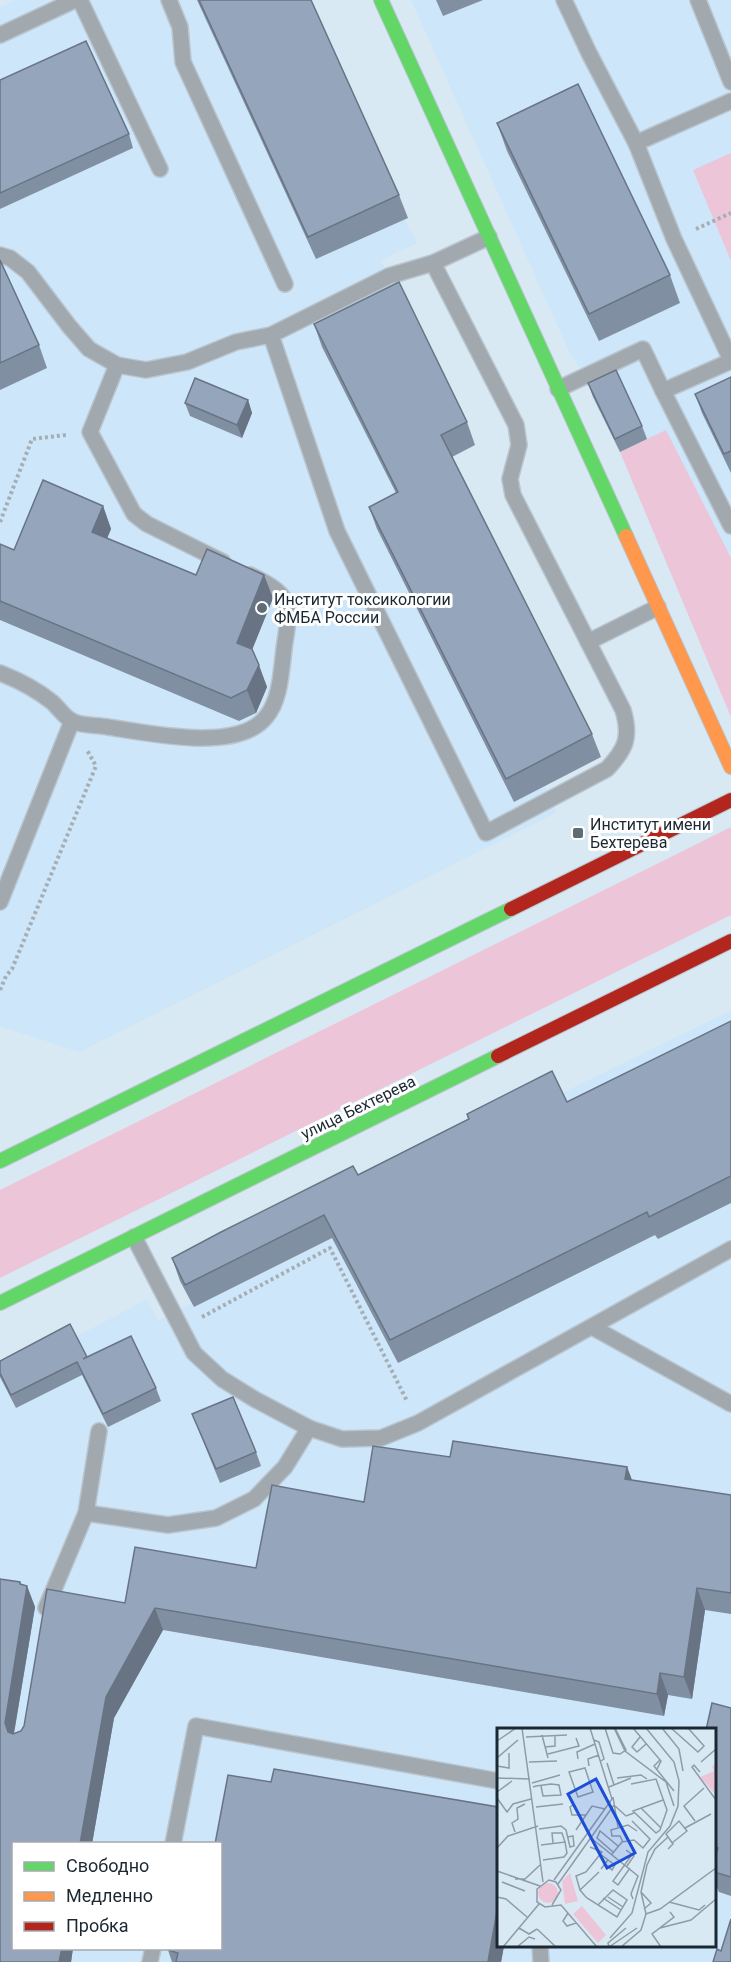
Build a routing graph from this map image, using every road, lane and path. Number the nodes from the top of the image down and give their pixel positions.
1 (78, 0) edge
2 (169, 0) edge
3 (381, 0) edge
4 (564, 0) edge
5 (698, 0) edge
6 (0, 35) edge
7 (731, 82) edge
8 (731, 101) edge
9 (636, 143) junction
10 (160, 169) dead end
11 (731, 213) edge
12 (489, 237) junction
13 (674, 239) junction
14 (0, 255) edge
15 (433, 263) junction
16 (285, 284) dead end
17 (271, 335) junction
18 (731, 360) edge
19 (117, 365) junction
20 (558, 389) junction
21 (663, 391) junction
22 (90, 432) junction
23 (0, 522) edge
24 (731, 525) edge
25 (658, 607) junction
26 (588, 642) junction
27 (0, 674) edge
28 (72, 721) junction
29 (731, 767) edge
30 (731, 800) edge
31 (0, 902) edge
32 (731, 941) edge
33 (0, 990) edge
34 (0, 1161) edge
35 (134, 1237) junction
36 (731, 1249) edge
37 (0, 1304) edge
38 (182, 1327) junction
39 (592, 1327) junction
40 (731, 1404) edge
41 (418, 1423) junction
42 (309, 1428) junction
43 (99, 1431) dead end
44 (86, 1513) junction
45 (43, 1620) edge
46 (497, 1781) edge
47 (173, 1842) edge
48 (540, 1947) edge
49 (541, 1962) edge

1 - 6 lane
1 - 10 lane
2 - 16 lane
3 - 12 street
4 - 9 lane
5 - 7 lane
8 - 9 lane
9 - 13 lane
11 - 13 path
12 - 15 lane
12 - 20 street
13 - 18 lane
14 - 19 lane
15 - 17 lane
15 - 26 lane
17 - 19 lane
17 - 26 lane
18 - 21 lane
19 - 22 lane
20 - 21 lane
20 - 25 street
21 - 24 lane
22 - 23 path
22 - 28 lane
25 - 26 lane
25 - 29 street
27 - 28 lane
28 - 31 lane
28 - 33 path
30 - 34 street
32 - 35 street, улица Бехтерева
35 - 37 street, улица Бехтерева
35 - 38 lane
36 - 39 lane
38 - 41 path
38 - 42 lane
39 - 40 lane
39 - 41 lane
41 - 42 lane
42 - 44 lane
43 - 44 lane
44 - 45 lane
46 - 47 lane
48 - 49 lane

